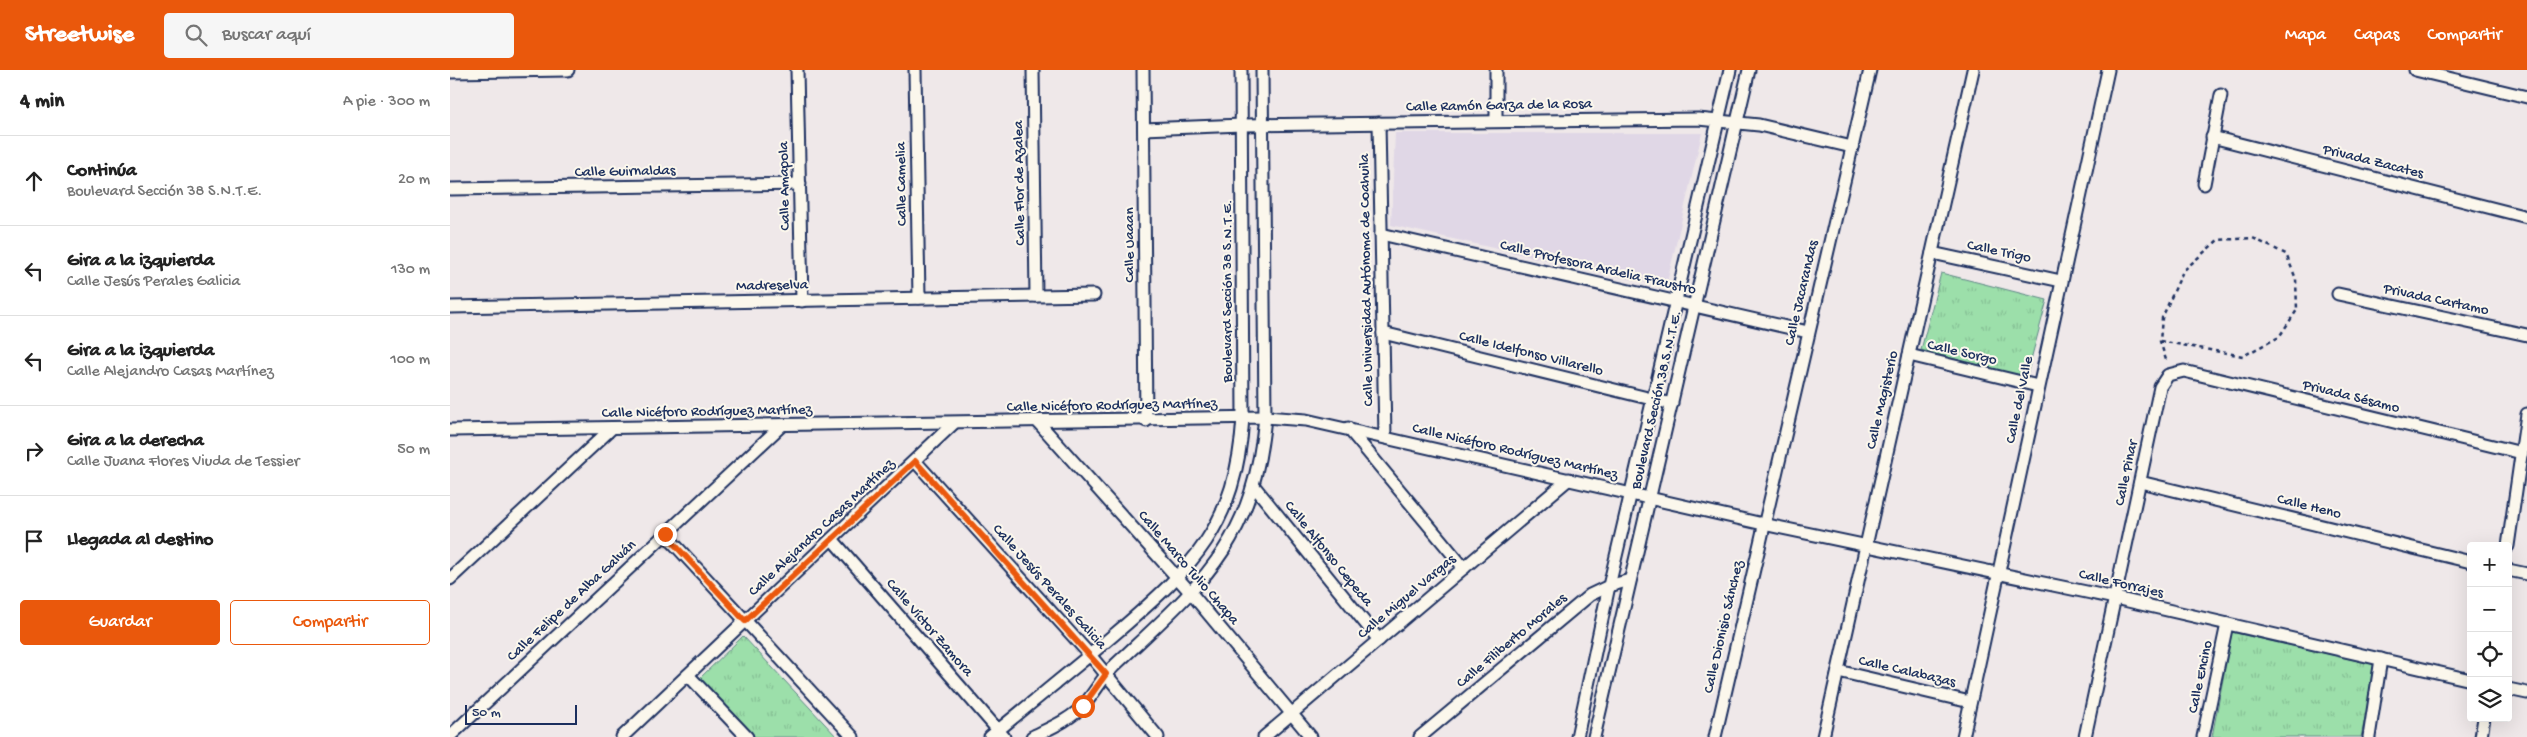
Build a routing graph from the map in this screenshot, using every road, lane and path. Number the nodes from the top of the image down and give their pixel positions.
1 (568, 70) edge
2 (798, 70) edge
3 (915, 70) edge
4 (1033, 70) edge
5 (1143, 70) edge
6 (1241, 70) edge
7 (1262, 70) edge
8 (1496, 70) edge
9 (1730, 70) edge
10 (1749, 70) edge
11 (1870, 70) edge
12 (1973, 70) edge
13 (2108, 70) edge
14 (2415, 70) edge
15 (450, 72) edge
16 (2221, 95) dead end
17 (2527, 97) edge
18 (1719, 120) junction
19 (1496, 121) junction
20 (1737, 122) junction
21 (1378, 123) junction
22 (1242, 125) junction
23 (1262, 125) junction
24 (1144, 129) junction
25 (2212, 136) junction
26 (1852, 148) junction
27 (800, 184) junction
28 (2204, 184) dead end
29 (450, 189) edge
30 (2527, 218) edge
31 (1381, 234) junction
32 (1932, 253) junction
33 (2061, 281) junction
34 (2338, 294) dead end
35 (1094, 295) dead end
36 (1036, 296) junction
37 (919, 298) junction
38 (802, 301) junction
39 (1676, 301) junction
40 (1695, 306) junction
41 (450, 307) edge
42 (1808, 332) junction
43 (1383, 334) junction
44 (2527, 335) edge
45 (2160, 341) junction
46 (1909, 355) junction
47 (2173, 372) junction
48 (2038, 386) junction
49 (1653, 399) junction
50 (1672, 404) junction
51 (2527, 414) edge
52 (1265, 417) junction
53 (1243, 418) junction
54 (1146, 421) junction
55 (1038, 422) junction
56 (954, 424) junction
57 (781, 426) junction
58 (612, 428) junction
59 (1348, 428) junction
60 (450, 430) edge
61 (1385, 437) junction
62 (2522, 453) junction
63 (915, 461) junction
64 (1568, 479) junction
65 (2140, 482) junction
66 (1254, 486) junction
67 (1631, 494) junction
68 (1650, 498) junction
69 (1763, 524) junction
70 (665, 534) junction
71 (832, 539) junction
72 (2509, 542) edge
73 (1866, 546) junction
74 (2467, 561) edge
75 (1464, 568) junction
76 (2512, 571) edge
77 (1997, 573) junction
78 (2527, 574) edge
79 (1178, 578) junction
80 (450, 579) edge
81 (1630, 580) junction
82 (1609, 586) junction
83 (1191, 593) junction
84 (2115, 598) junction
85 (745, 621) junction
86 (2227, 624) junction
87 (1379, 640) junction
88 (1090, 655) junction
89 (2381, 659) junction
90 (1838, 671) junction
91 (688, 674) junction
92 (1106, 674) junction
93 (2467, 679) edge
94 (2512, 690) edge
95 (2527, 693) edge
96 (1970, 702) junction
97 (1292, 714) junction
98 (2483, 722) edge
99 (997, 735) edge
100 (450, 736) edge
101 (622, 737) edge
102 (747, 737) edge
103 (853, 737) edge
104 (1032, 737) edge
105 (1158, 737) edge
106 (1264, 737) edge
107 (1311, 737) edge
108 (1420, 737) edge
109 (1577, 737) edge
110 (1594, 737) edge
111 (1715, 737) edge
112 (1823, 737) edge
113 (1963, 737) edge
114 (2085, 737) edge
115 (2204, 737) edge
116 (2369, 737) edge
117 (2481, 737) edge

1 - 15 street
2 - 27 street, Calle Amapola
3 - 37 street, Calle Camelia
4 - 36 street, Calle Flor de Azalea
5 - 24 street, Calle Uaaan
6 - 22 street, Boulevard Sección 38 S.N.T.E.
7 - 23 street
8 - 19 street
9 - 18 street, Boulevard Sección 38 S.N.T.E.
10 - 20 street, Boulevard Sección 38 S.N.T.E.
11 - 26 street, Calle Jacarandas
12 - 32 street, Calle Magisterio
13 - 33 street, Calle del Valle
14 - 17 street
16 - 25 street
18 - 19 street, Calle Ramón Garza de la Rosa
18 - 20 street, Calle Ramón Garza de la Rosa
18 - 39 street, Boulevard Sección 38 S.N.T.E.
19 - 21 street, Calle Ramón Garza de la Rosa
20 - 26 street, Calle Ramón Garza de la Rosa
20 - 40 street, Boulevard Sección 38 S.N.T.E.
21 - 23 street, Calle Ramón Garza de la Rosa
21 - 31 street, Calle Universidad Autónoma de Coahuila
22 - 23 street, Calle Ramón Garza de la Rosa
22 - 24 street, Calle Ramón Garza de la Rosa
22 - 53 street, Boulevard Sección 38 S.N.T.E.
23 - 52 street
24 - 54 street, Calle Uaaan
25 - 28 street
25 - 30 street, Privada Zacates
26 - 42 street, Calle Jacarandas
27 - 29 street, Calle Guirnaldas
27 - 38 street, Calle Amapola
31 - 39 street, Calle Profesora Ardelia Fraustro
31 - 43 street, Calle Universidad Autónoma de Coahuila
32 - 33 street, Calle Trigo
32 - 46 street, Calle Magisterio
33 - 48 street, Calle del Valle
34 - 44 street, Privada Cartamo
35 - 36 street, Madreselva
36 - 37 street, Madreselva
37 - 38 street, Madreselva
38 - 41 street, Madreselva
39 - 40 street, Calle Profesora Ardelia Fraustro
39 - 49 street, Boulevard Sección 38 S.N.T.E.
40 - 42 street, Calle Profesora Ardelia Fraustro
40 - 50 street, Boulevard Sección 38 S.N.T.E.
42 - 69 street, Calle Jacarandas
43 - 49 street, Calle Idelfonso Villarello
43 - 61 street, Calle Universidad Autónoma de Coahuila
45 - 45 path
45 - 47 path
46 - 48 street, Calle Sorgo
46 - 73 street, Calle Magisterio
47 - 62 street, Privada Sésamo
47 - 65 street, Calle Pinar
48 - 77 street, Calle del Valle
49 - 50 street, Calle Idelfonso Villarello
49 - 67 street, Boulevard Sección 38 S.N.T.E.
50 - 68 street, Boulevard Sección 38 S.N.T.E.
51 - 62 street
52 - 53 street, Calle Nicéforo Rodríguez Martínez
52 - 59 street, Calle Nicéforo Rodríguez Martínez
52 - 66 street
53 - 54 street, Calle Nicéforo Rodríguez Martínez
53 - 79 street, Boulevard Sección 38 S.N.T.E.
54 - 55 street, Calle Nicéforo Rodríguez Martínez
55 - 56 street, Calle Nicéforo Rodríguez Martínez
55 - 79 street, Calle Marco Tulio Chapa
56 - 57 street, Calle Nicéforo Rodríguez Martínez
56 - 63 street, Calle Alejandro Casas Martínez
57 - 58 street, Calle Nicéforo Rodríguez Martínez
57 - 70 street, Calle Felipe de Alba Galván
58 - 60 street, Calle Nicéforo Rodríguez Martínez
58 - 80 street
59 - 61 street, Calle Nicéforo Rodríguez Martínez
59 - 75 street
61 - 64 street, Calle Nicéforo Rodríguez Martínez
62 - 72 street
63 - 71 street, Calle Alejandro Casas Martínez
63 - 88 street, Calle Jesús Perales Galicia
64 - 67 street, Calle Nicéforo Rodríguez Martínez
64 - 75 street, Calle Miguel Vargas
65 - 74 street, Calle Heno
65 - 84 street, Calle Pinar
66 - 83 street
66 - 87 street, Calle Alfonso Cepeda
67 - 68 street, Calle Nicéforo Rodríguez Martínez
67 - 82 street, Boulevard Sección 38 S.N.T.E.
68 - 69 street, Calle Nicéforo Rodríguez Martínez
68 - 81 street, Boulevard Sección 38 S.N.T.E.
69 - 73 street, Calle Forrajes
69 - 111 street, Calle Dionisio Sánchez
70 - 85 street
70 - 100 street, Calle Felipe de Alba Galván
71 - 85 street, Calle Alejandro Casas Martínez
71 - 99 street, Calle Víctor Zamora
73 - 77 street, Calle Forrajes
73 - 90 street, Calle Magisterio
75 - 87 street, Calle Miguel Vargas
76 - 78 street
77 - 84 street, Calle Forrajes
77 - 96 street, Calle del Valle
79 - 83 street, Calle Marco Tulio Chapa
79 - 88 street, Boulevard Sección 38 S.N.T.E.
81 - 82 street, Calle Filiberto Morales
81 - 110 street, Boulevard Sección 38 S.N.T.E.
82 - 108 street, Calle Filiberto Morales
82 - 109 street, Boulevard Sección 38 S.N.T.E.
83 - 92 street
83 - 97 street, Calle Marco Tulio Chapa
84 - 86 street, Calle Forrajes
84 - 114 street, Calle Pinar
85 - 91 street, Calle Alejandro Casas Martínez
85 - 103 street
86 - 89 street, Calle Forrajes
86 - 115 street, Calle Encino
87 - 97 street, Calle Miguel Vargas
88 - 92 street, Calle Jesús Perales Galicia
88 - 99 street, Boulevard Sección 38 S.N.T.E.
89 - 93 street, Calle Forrajes
89 - 116 street
90 - 96 street, Calle Calabazas
90 - 112 street, Calle Magisterio
91 - 101 street, Calle Alejandro Casas Martínez
91 - 102 street
92 - 104 street
92 - 105 street, Calle Jesús Perales Galicia
94 - 95 street
96 - 113 street, Calle del Valle
97 - 106 street, Calle Miguel Vargas
97 - 107 street, Calle Marco Tulio Chapa
98 - 117 street

